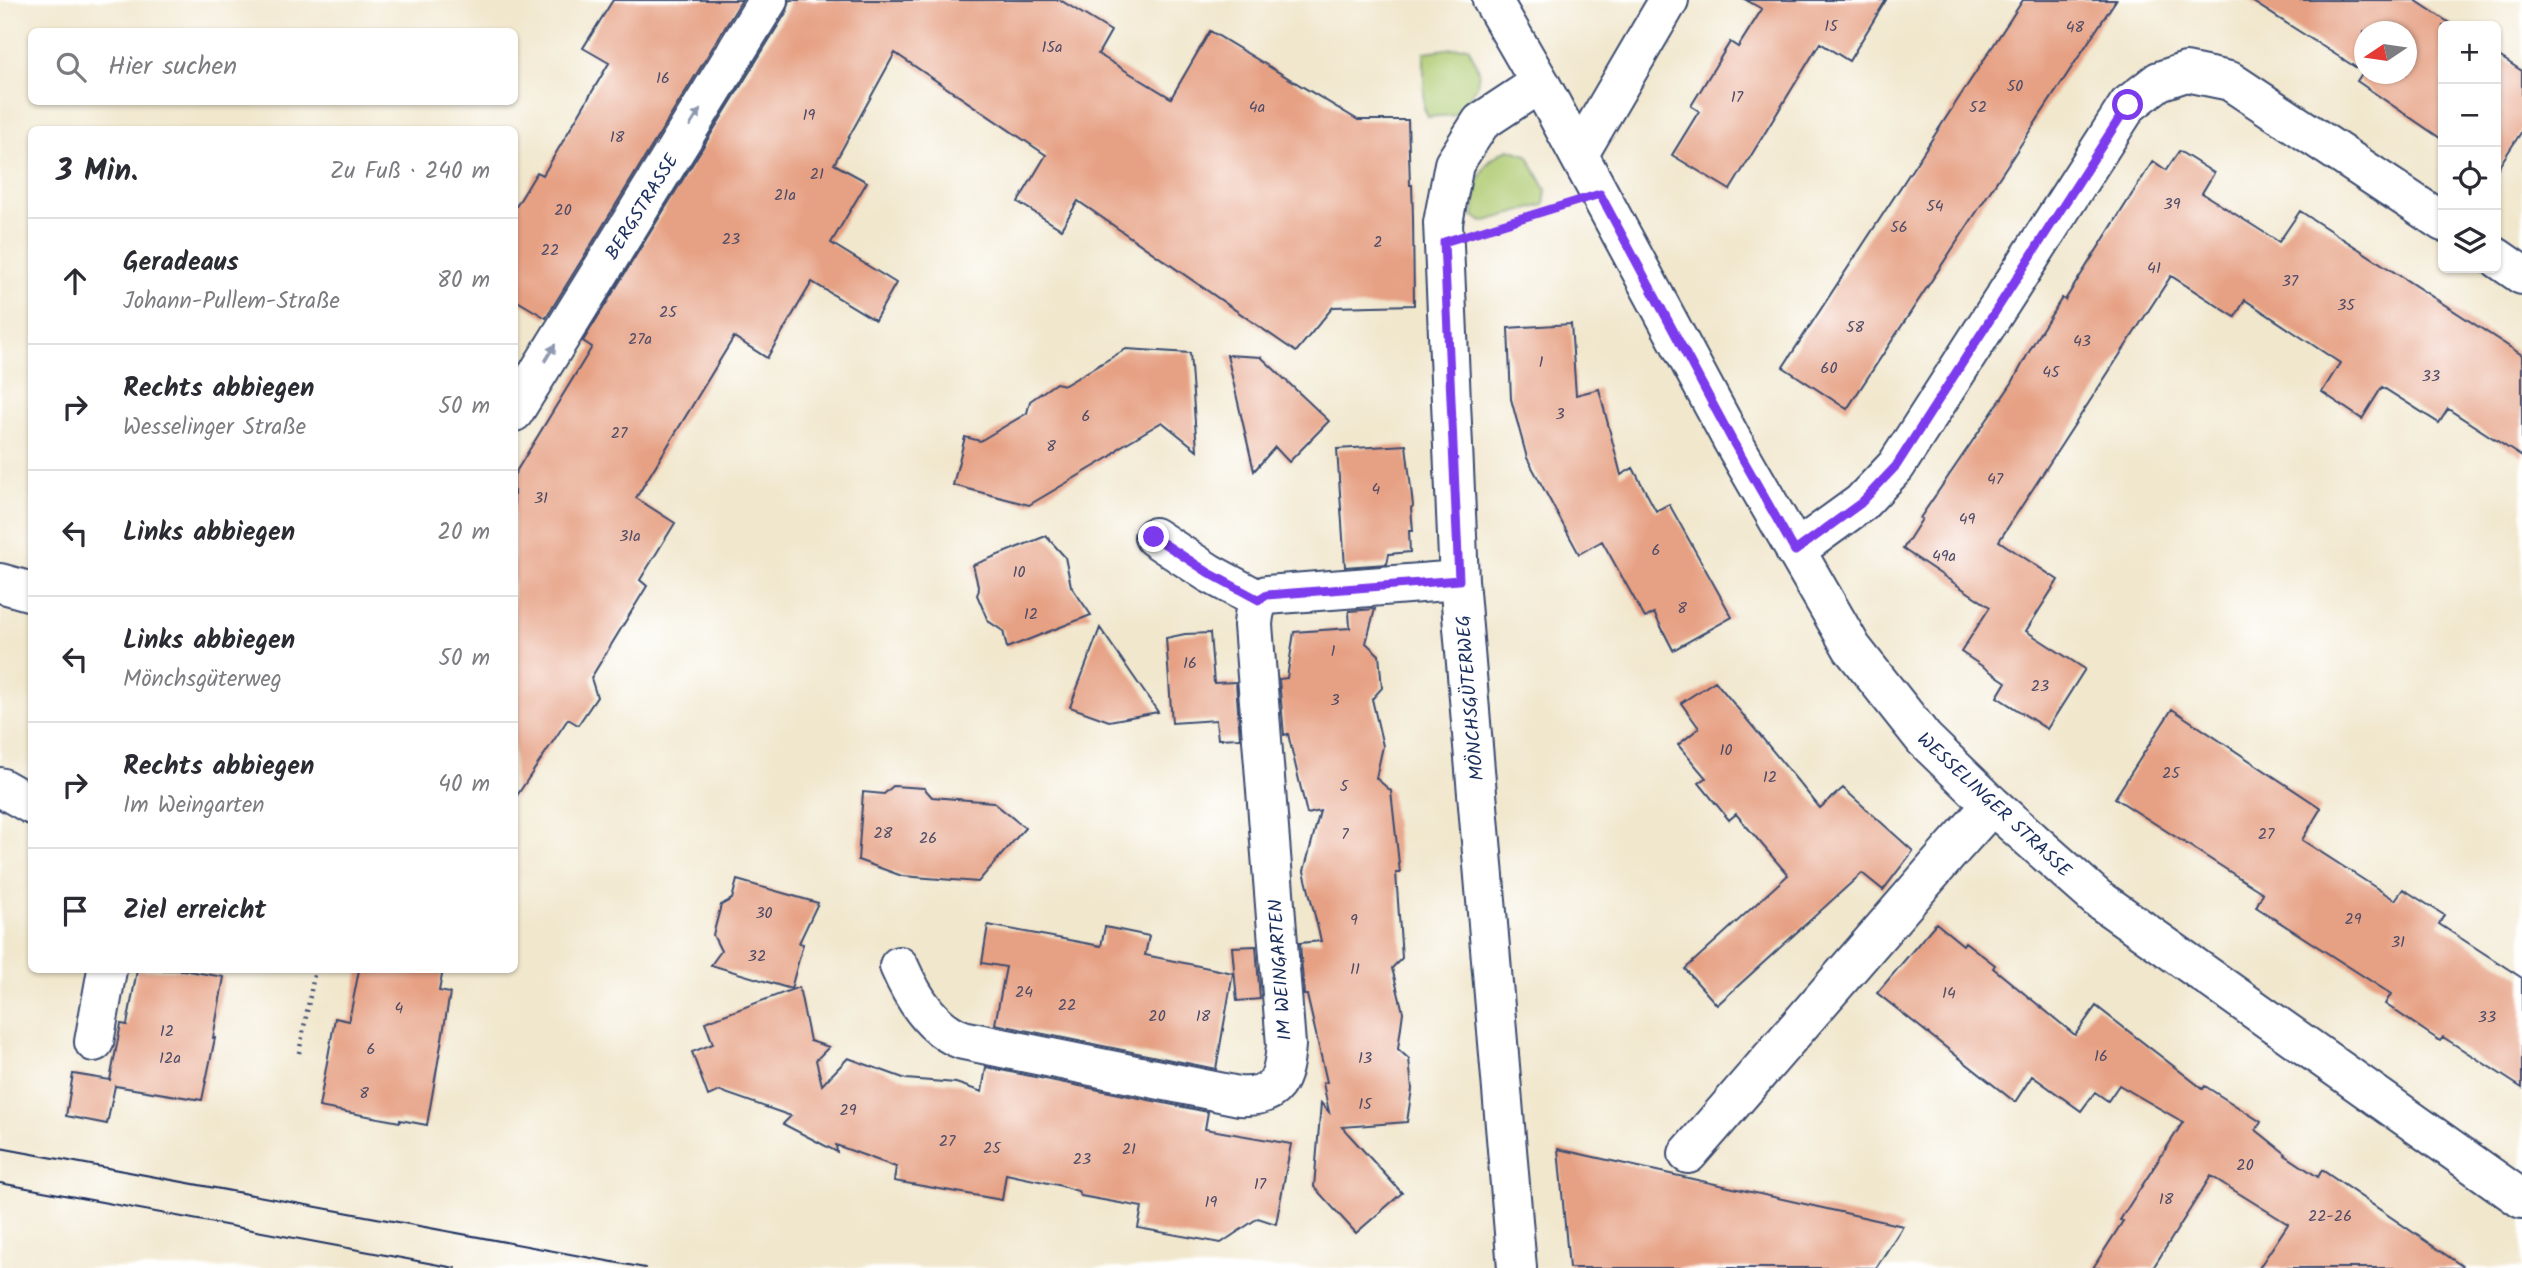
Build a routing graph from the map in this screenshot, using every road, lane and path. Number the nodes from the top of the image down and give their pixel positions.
1 (768, 0) edge
2 (1669, 0) edge
3 (1502, 5) edge
4 (1540, 83) junction
5 (1579, 154) junction
6 (1600, 194) junction
7 (2438, 219) edge
8 (1444, 242) junction
9 (2501, 260) edge
10 (2522, 275) edge
11 (518, 406) edge
12 (1154, 537) dead end
13 (1795, 551) junction
14 (1459, 580) junction
15 (0, 583) edge
16 (28, 591) edge
17 (1259, 600) junction
18 (0, 787) edge
19 (28, 803) edge
20 (1992, 805) junction
21 (899, 967) dead end
22 (106, 973) edge
23 (313, 973) edge
24 (94, 1042) dead end
25 (299, 1053) dead end
26 (1688, 1154) dead end
27 (2522, 1199) edge
28 (1517, 1268) edge

11 -> 1 street, BERGSTRASSE
2 - 5 street
3 - 4 street, WESSELINGER STRASSE
4 - 5 street, WESSELINGER STRASSE
4 - 8 street, MÖNCHSGÜTERWEG
5 - 6 street, WESSELINGER STRASSE
6 - 8 path
6 - 13 street, WESSELINGER STRASSE
7 - 13 street
8 - 14 street, MÖNCHSGÜTERWEG
9 - 10 street
12 - 17 street
13 - 20 street, WESSELINGER STRASSE
14 - 17 street
14 - 28 street, MÖNCHSGÜTERWEG
15 - 16 street
17 - 21 street, IM WEINGARTEN
18 - 19 street
20 - 26 street
20 - 27 street, WESSELINGER STRASSE
22 - 24 street
23 - 25 path

